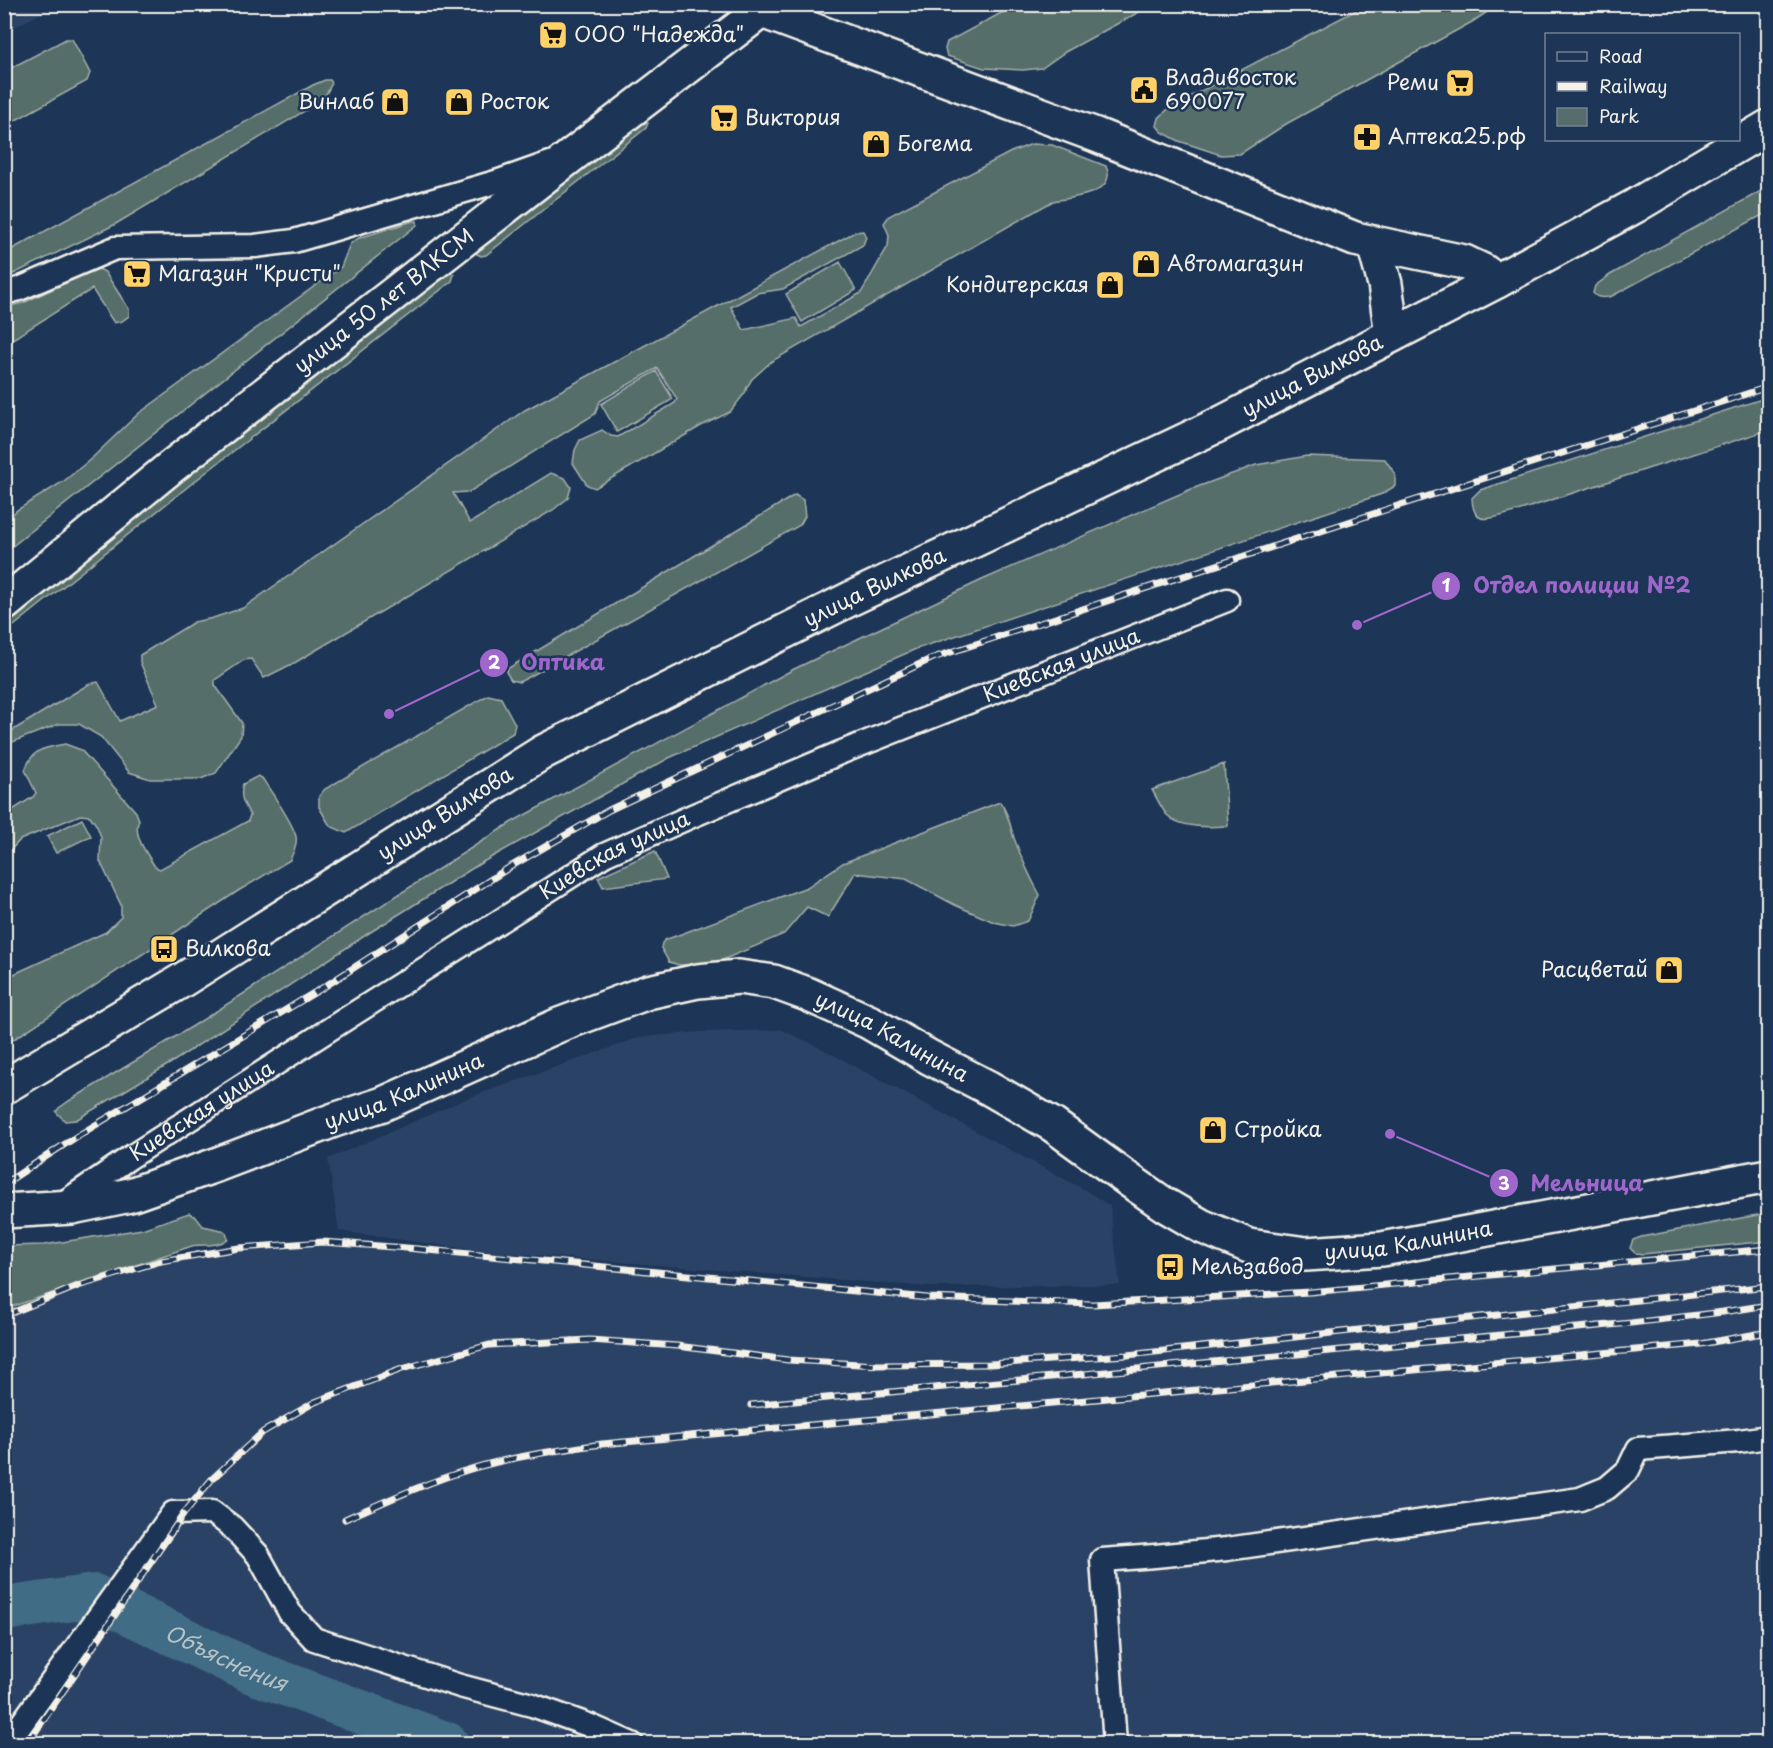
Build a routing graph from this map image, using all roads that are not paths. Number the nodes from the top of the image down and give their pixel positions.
1 (766, 8) edge
2 (1768, 128) edge
3 (572, 156) junction
4 (1374, 244) junction
5 (1497, 281) junction
6 (4, 293) edge
7 (1392, 335) junction
8 (1227, 600) dead end
9 (4, 604) edge
10 (4, 1087) edge
11 (1768, 1176) edge
12 (55, 1209) junction
13 (4, 1211) edge
14 (1768, 1437) edge
15 (7, 1743) edge
16 (632, 1743) edge
17 (1115, 1743) edge

1 - 3 main road, улица 50 лет ВЛКСМ
1 - 4 main road
2 - 5 main road, улица Вилкова
3 - 6 street
3 - 9 main road, улица 50 лет ВЛКСМ
4 - 5 main road
4 - 7 main road
5 - 7 main road, улица Вилкова
7 - 10 main road, улица Вилкова
8 - 12 street, Киевская улица
11 - 12 main road, улица Калинина
12 - 13 main road, улица Калинина
14 - 17 street
15 - 16 street

